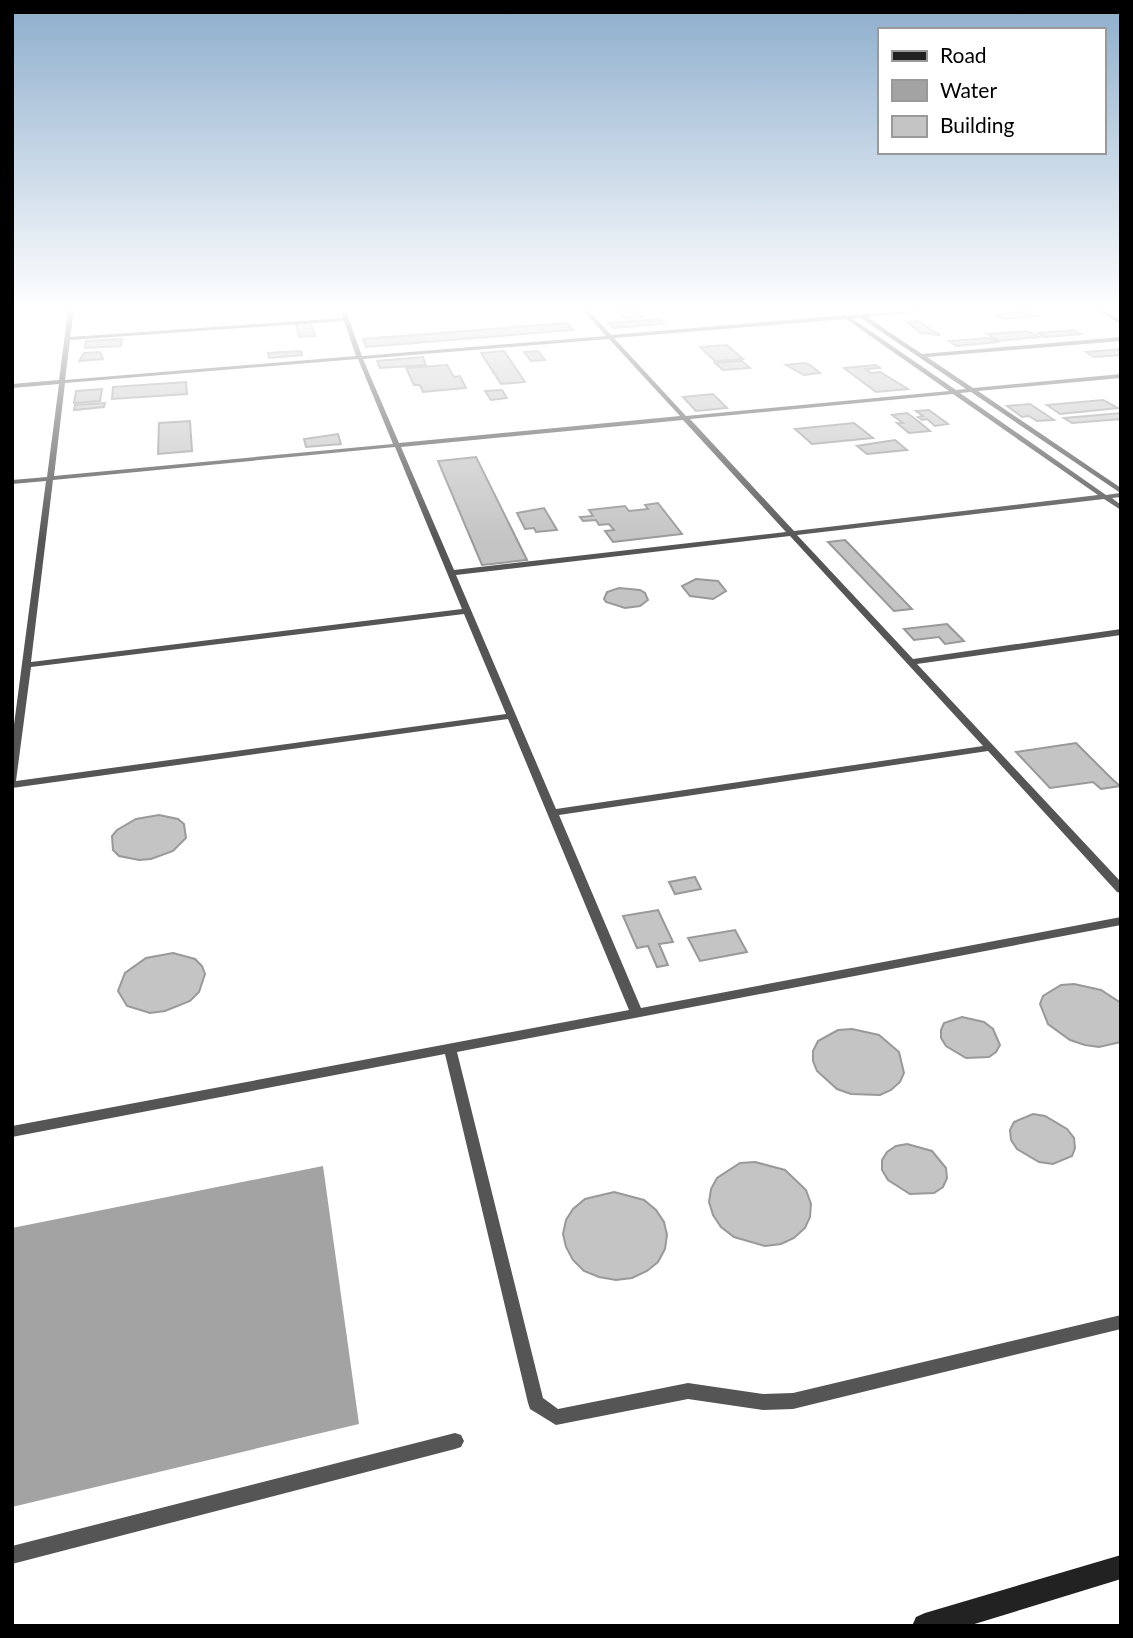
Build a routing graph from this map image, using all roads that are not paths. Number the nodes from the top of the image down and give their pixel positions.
1 (61, 387) edge
2 (373, 387) edge
3 (657, 387) edge
4 (948, 387) edge
5 (968, 387) edge
6 (1008, 387) edge
7 (973, 391) junction
8 (955, 392) junction
9 (685, 418) junction
10 (398, 446) junction
11 (50, 479) junction
12 (12, 482) edge
13 (1121, 493) edge
14 (1105, 496) junction
15 (1121, 508) edge
16 (791, 533) junction
17 (451, 573) junction
18 (468, 611) junction
19 (1121, 632) edge
20 (910, 662) junction
21 (27, 665) junction
22 (512, 716) junction
23 (990, 748) junction
24 (12, 783) edge
25 (553, 813) junction
26 (1121, 889) edge
27 (1121, 921) edge
28 (638, 1013) junction
29 (450, 1048) junction
30 (12, 1132) edge
31 (1121, 1322) edge
32 (455, 1441) dead end
33 (12, 1555) edge
34 (1121, 1567) edge
35 (925, 1626) edge

1 - 11 lane
2 - 10 lane
3 - 9 lane
4 - 8 lane
5 - 7 lane
6 - 7 lane
7 - 8 lane
7 - 13 lane
8 - 9 lane
8 - 14 lane
9 - 10 lane
9 - 16 lane
10 - 11 lane
10 - 17 lane
11 - 12 lane
11 - 21 lane
13 - 14 lane
14 - 15 lane
14 - 16 lane
16 - 17 lane
16 - 20 lane
17 - 18 lane
18 - 21 lane
18 - 22 lane
19 - 20 lane
20 - 23 lane
21 - 24 lane
22 - 24 lane
22 - 25 lane
23 - 25 lane
23 - 26 lane
25 - 28 lane
27 - 28 lane
28 - 29 lane
29 - 30 lane
29 - 31 lane
32 - 33 lane
34 - 35 main road

